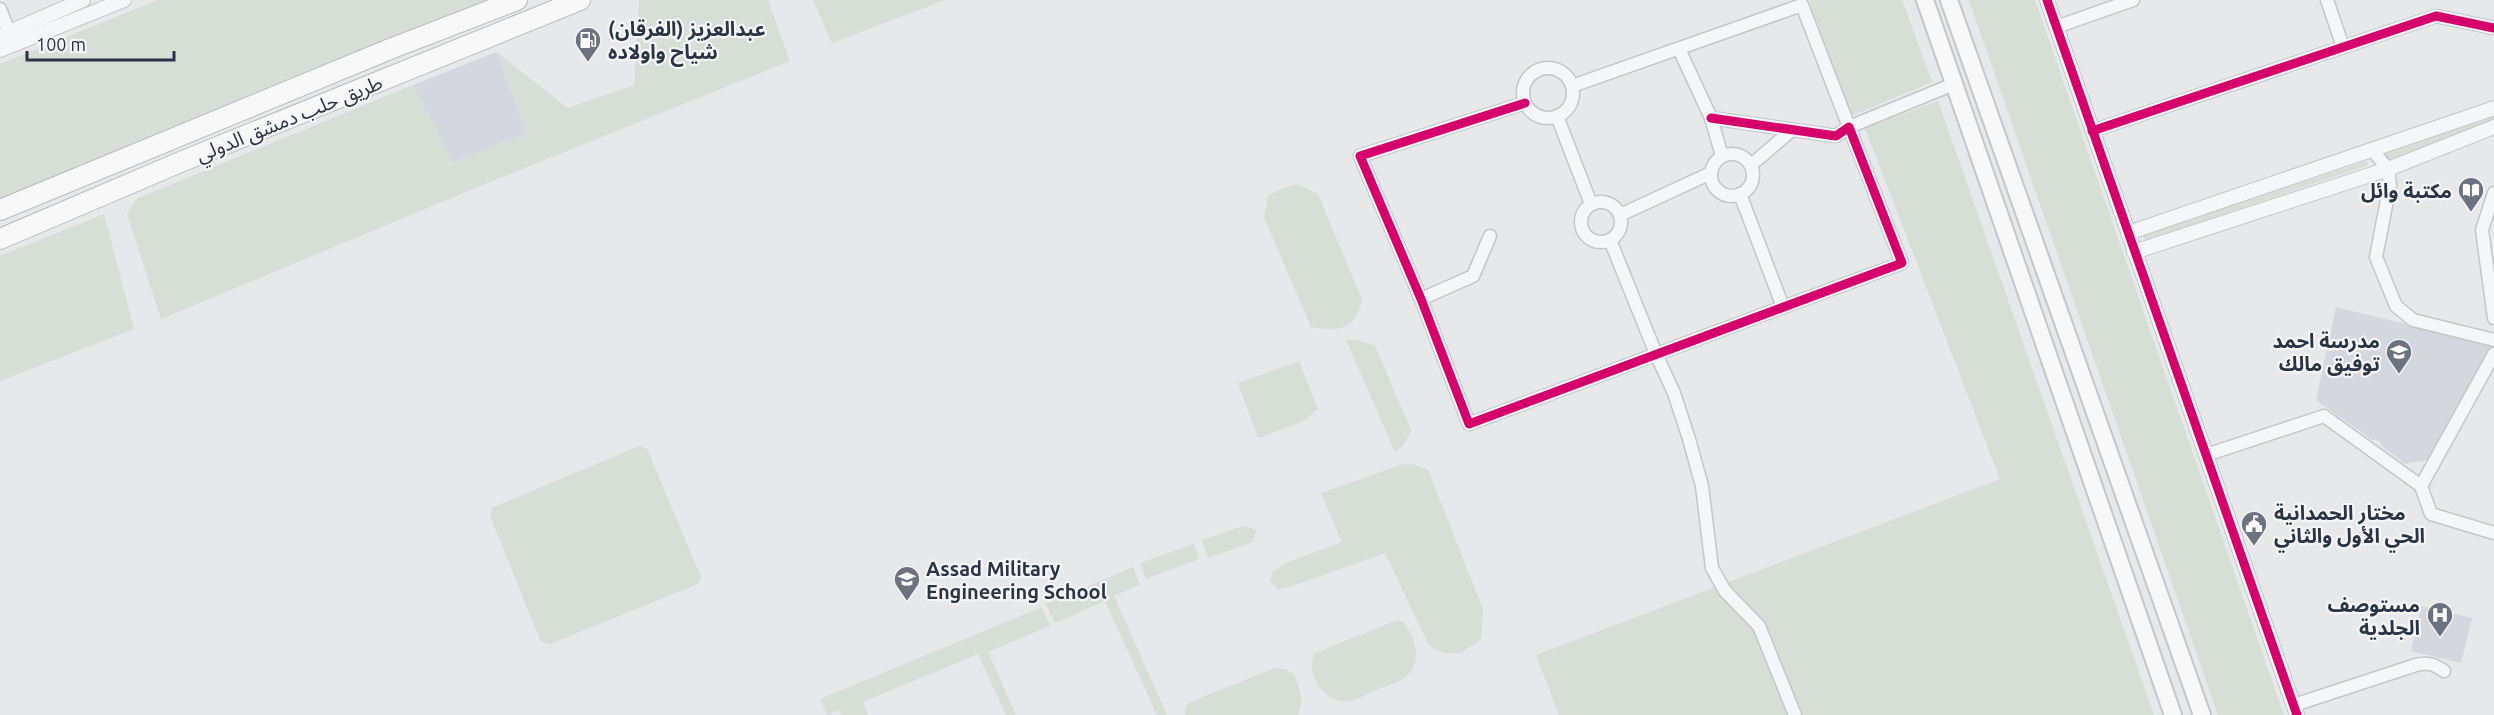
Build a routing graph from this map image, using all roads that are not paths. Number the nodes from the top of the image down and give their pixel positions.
1 (83, 0) edge
2 (124, 0) edge
3 (517, 0) edge
4 (580, 0) edge
5 (1925, 0) edge
6 (1949, 0) edge
7 (2047, 0) edge
8 (2133, 0) edge
9 (2326, 0) edge
10 (0, 9) edge
11 (2056, 27) junction
12 (2494, 28) edge
13 (5, 34) edge
14 (2343, 47) junction
15 (1679, 49) junction
16 (0, 50) edge
17 (1954, 84) junction
18 (1572, 86) junction
19 (1525, 103) junction
20 (2494, 108) edge
21 (1557, 116) junction
22 (1711, 118) junction
23 (1849, 127) junction
24 (2494, 127) edge
25 (1792, 130) junction
26 (2092, 130) junction
27 (2373, 151) junction
28 (1722, 156) junction
29 (1751, 165) junction
30 (2388, 169) junction
31 (1711, 173) junction
32 (2494, 193) edge
33 (1740, 194) junction
34 (1592, 204) junction
35 (0, 210) edge
36 (1620, 215) junction
37 (2128, 233) junction
38 (1490, 236) dead end
39 (0, 239) edge
40 (1610, 240) junction
41 (2134, 252) junction
42 (2492, 279) edge
43 (1421, 299) junction
44 (1783, 307) junction
45 (2494, 318) edge
46 (2494, 340) edge
47 (1656, 354) junction
48 (2494, 354) edge
49 (2206, 455) junction
50 (2421, 486) junction
51 (2494, 533) edge
52 (2444, 671) dead end
53 (2296, 710) edge
54 (1796, 715) edge
55 (2173, 715) edge
56 (2202, 715) edge

1 - 13 street
2 - 16 street
3 - 35 highway
4 - 39 highway, طريق حلب دمشق الدولي
5 - 17 main road
6 - 56 main road
7 - 11 street
8 - 11 street
9 - 14 street
10 - 13 street
11 - 26 street
12 - 14 street
14 - 26 street
15 - 18 street
15 - 22 street
15 - 23 street
17 - 23 street
17 - 55 main road
18 - 19 street
18 - 21 street
19 - 21 street
19 - 43 street
20 - 27 street
21 - 34 street
22 - 25 street
22 - 28 street
23 - 25 street
23 - 44 street
24 - 30 street
25 - 29 street
26 - 37 street
27 - 30 street
27 - 37 street
28 - 29 street
28 - 31 street
29 - 33 street
30 - 41 street
30 - 46 street
31 - 33 street
31 - 36 street
32 - 42 street
33 - 44 street
34 - 36 street
34 - 40 street
36 - 40 street
37 - 41 street
38 - 43 street
40 - 47 street
41 - 49 street
42 - 45 street
43 - 47 street
44 - 47 street
47 - 54 street
48 - 50 street
49 - 50 street
49 - 53 street
50 - 51 street
52 - 53 street

